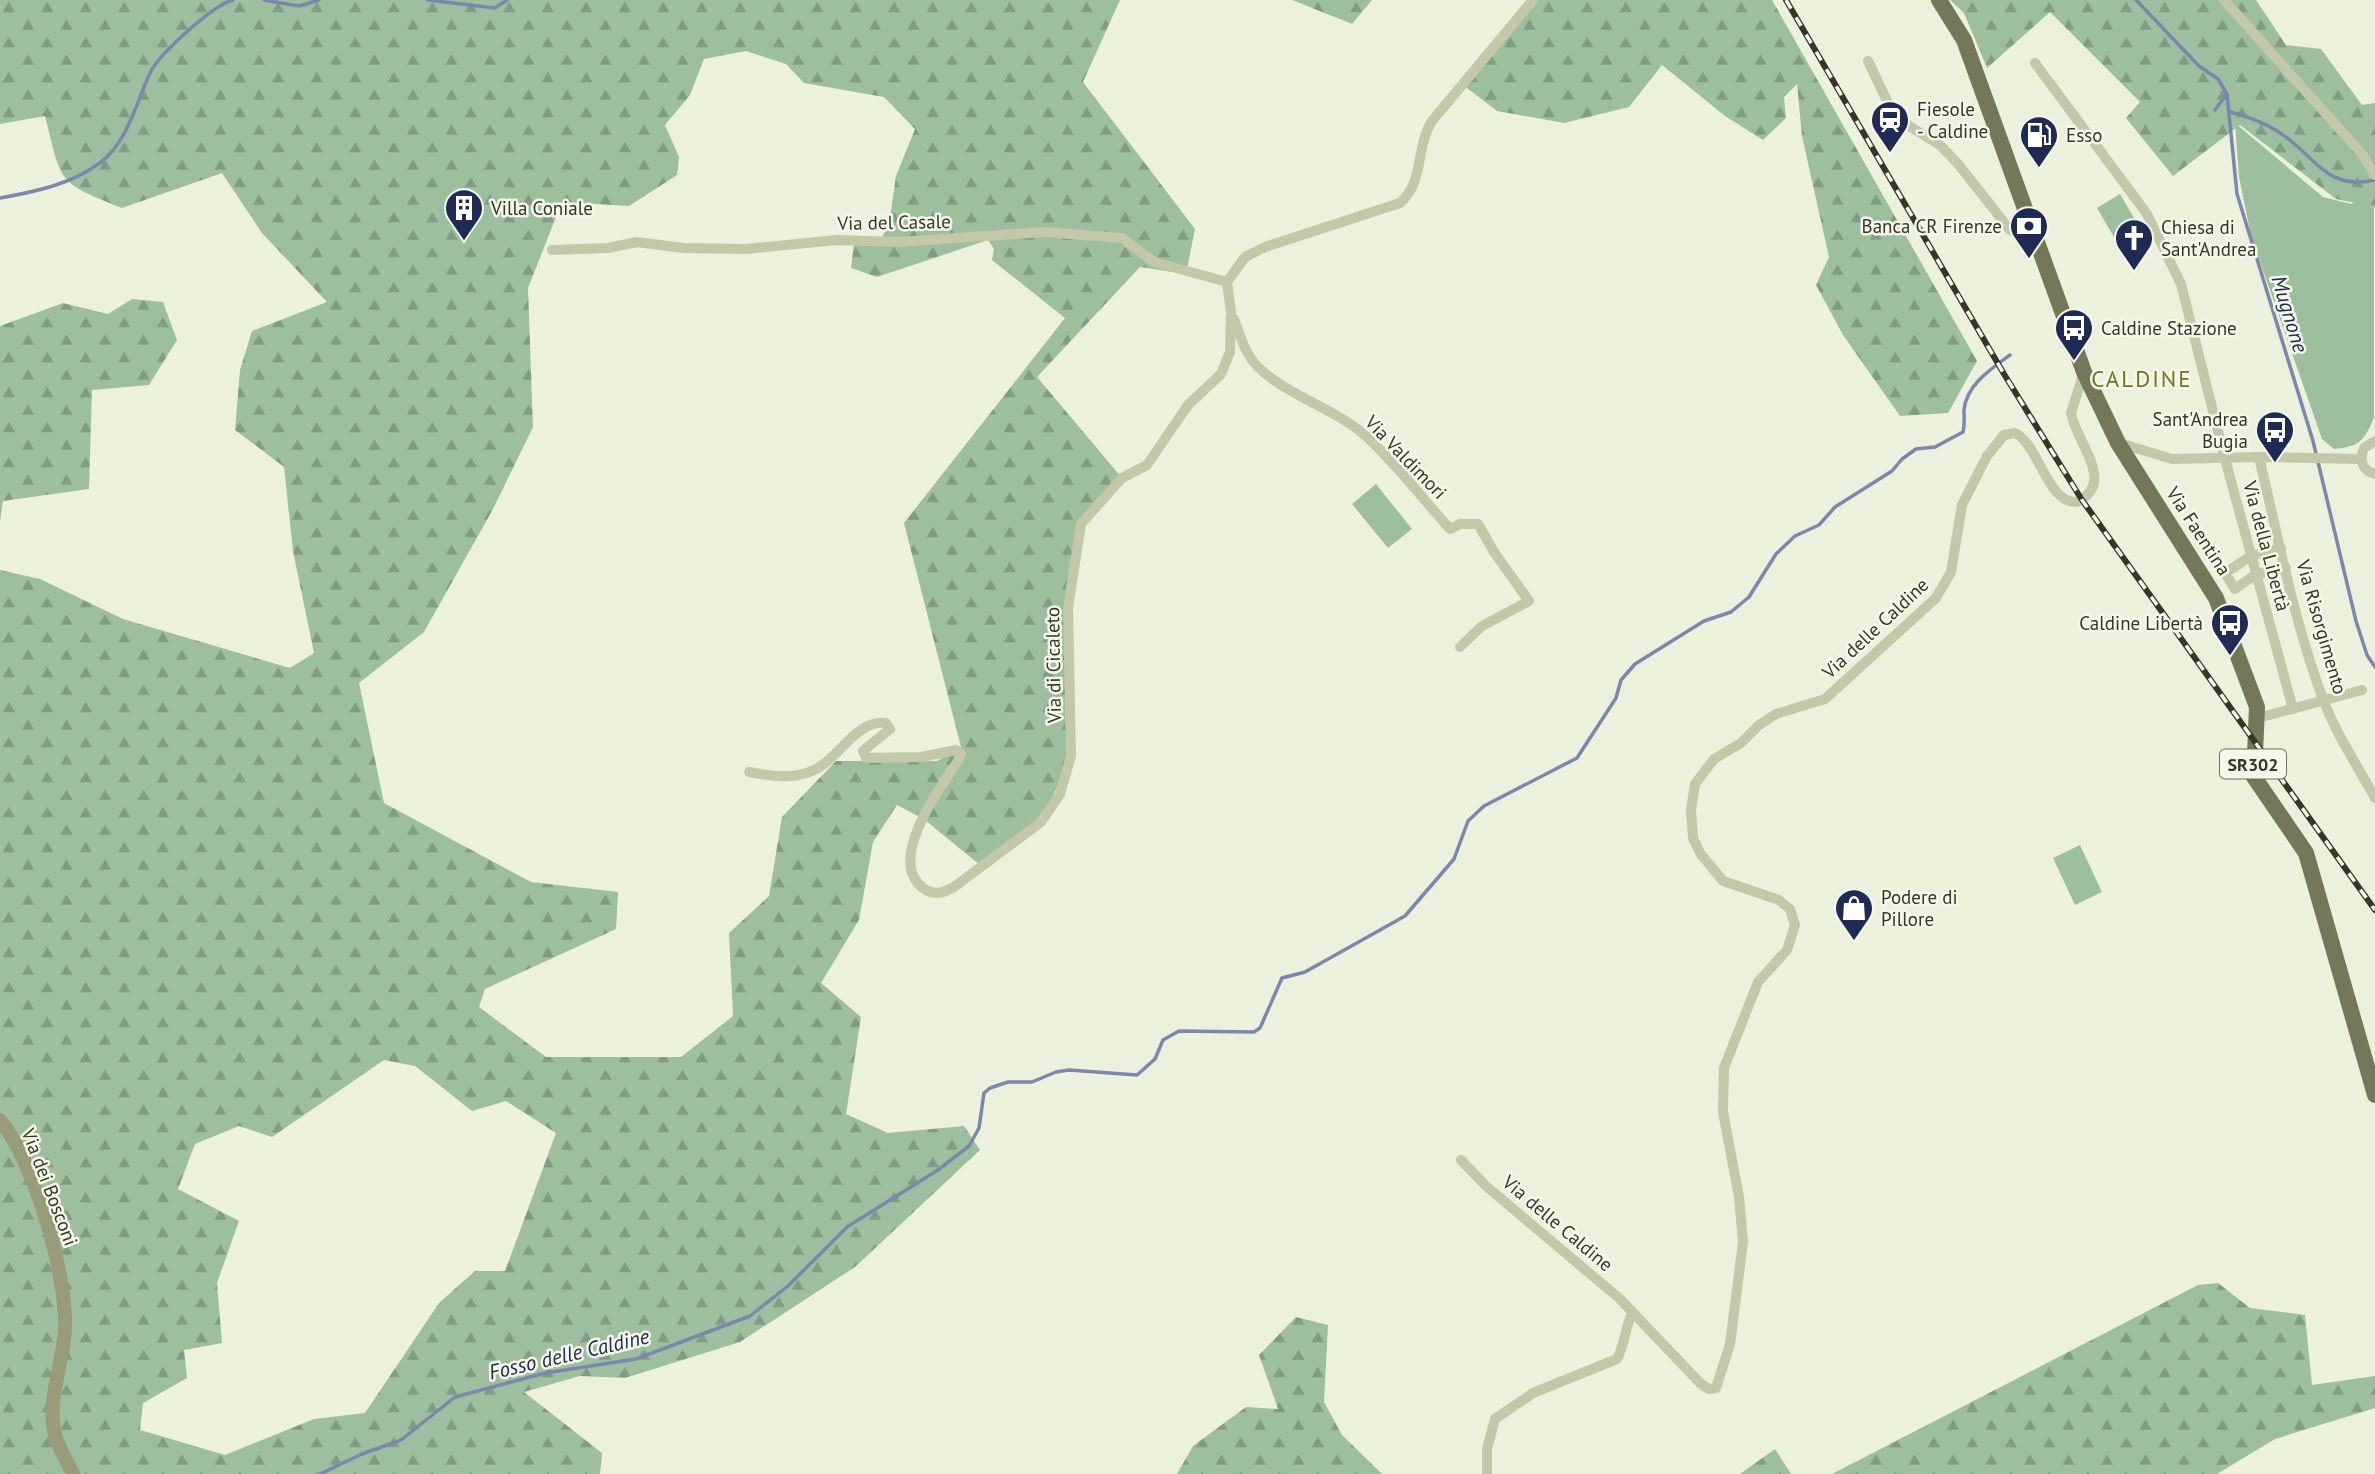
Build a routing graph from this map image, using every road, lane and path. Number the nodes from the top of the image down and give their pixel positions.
1 (1533, 0) edge
2 (1938, 0) edge
3 (2224, 0) edge
4 (1868, 61) dead end
5 (2035, 63) dead end
6 (2375, 175) edge
7 (2035, 241) junction
8 (552, 250) dead end
9 (1227, 282) junction
10 (1231, 312) junction
11 (2084, 372) junction
12 (2375, 441) edge
13 (2118, 443) junction
14 (2259, 457) junction
15 (2225, 459) junction
16 (2361, 459) junction
17 (2375, 474) edge
18 (2281, 548) junction
19 (2251, 556) junction
20 (2286, 568) junction
21 (2256, 574) junction
22 (1460, 646) dead end
23 (2362, 690) dead end
24 (2323, 701) junction
25 (2294, 709) junction
26 (2258, 718) junction
27 (749, 772) dead end
28 (2375, 798) edge
29 (2374, 1085) edge
30 (0, 1120) edge
31 (1461, 1160) dead end
32 (1632, 1313) junction
33 (73, 1474) edge
34 (1487, 1474) edge

1 - 9 street
2 - 7 main road, Via Faentina / SR302
3 - 6 street
4 - 7 street
5 - 15 street, Via della Libertà
7 - 11 main road, Via Faentina / SR302
8 - 9 street, Via del Casale
9 - 10 street, Via di Cicaleto
10 - 22 street, Via Valdimori
10 - 27 street, Via di Cicaleto
11 - 13 main road, Via Faentina / SR302
11 - 32 street, Via delle Caldine
12 - 16 street
13 - 15 street
13 - 26 main road, Via Faentina / SR302
14 - 15 street
14 - 16 street
14 - 18 street, Via Risorgimento
15 - 19 street, Via della Libertà
16 - 17 street
18 - 19 street
18 - 20 street, Via Risorgimento
19 - 21 street, Via della Libertà
19 - 21 street
20 - 21 street
20 - 24 street, Via Risorgimento
21 - 25 street, Via della Libertà
23 - 24 street
24 - 25 street
24 - 28 street, Via Risorgimento
25 - 26 street
26 - 29 main road, Via Faentina / SR302
30 - 33 main road, Via dei Bosconi
31 - 32 street, Via delle Caldine
32 - 34 street

